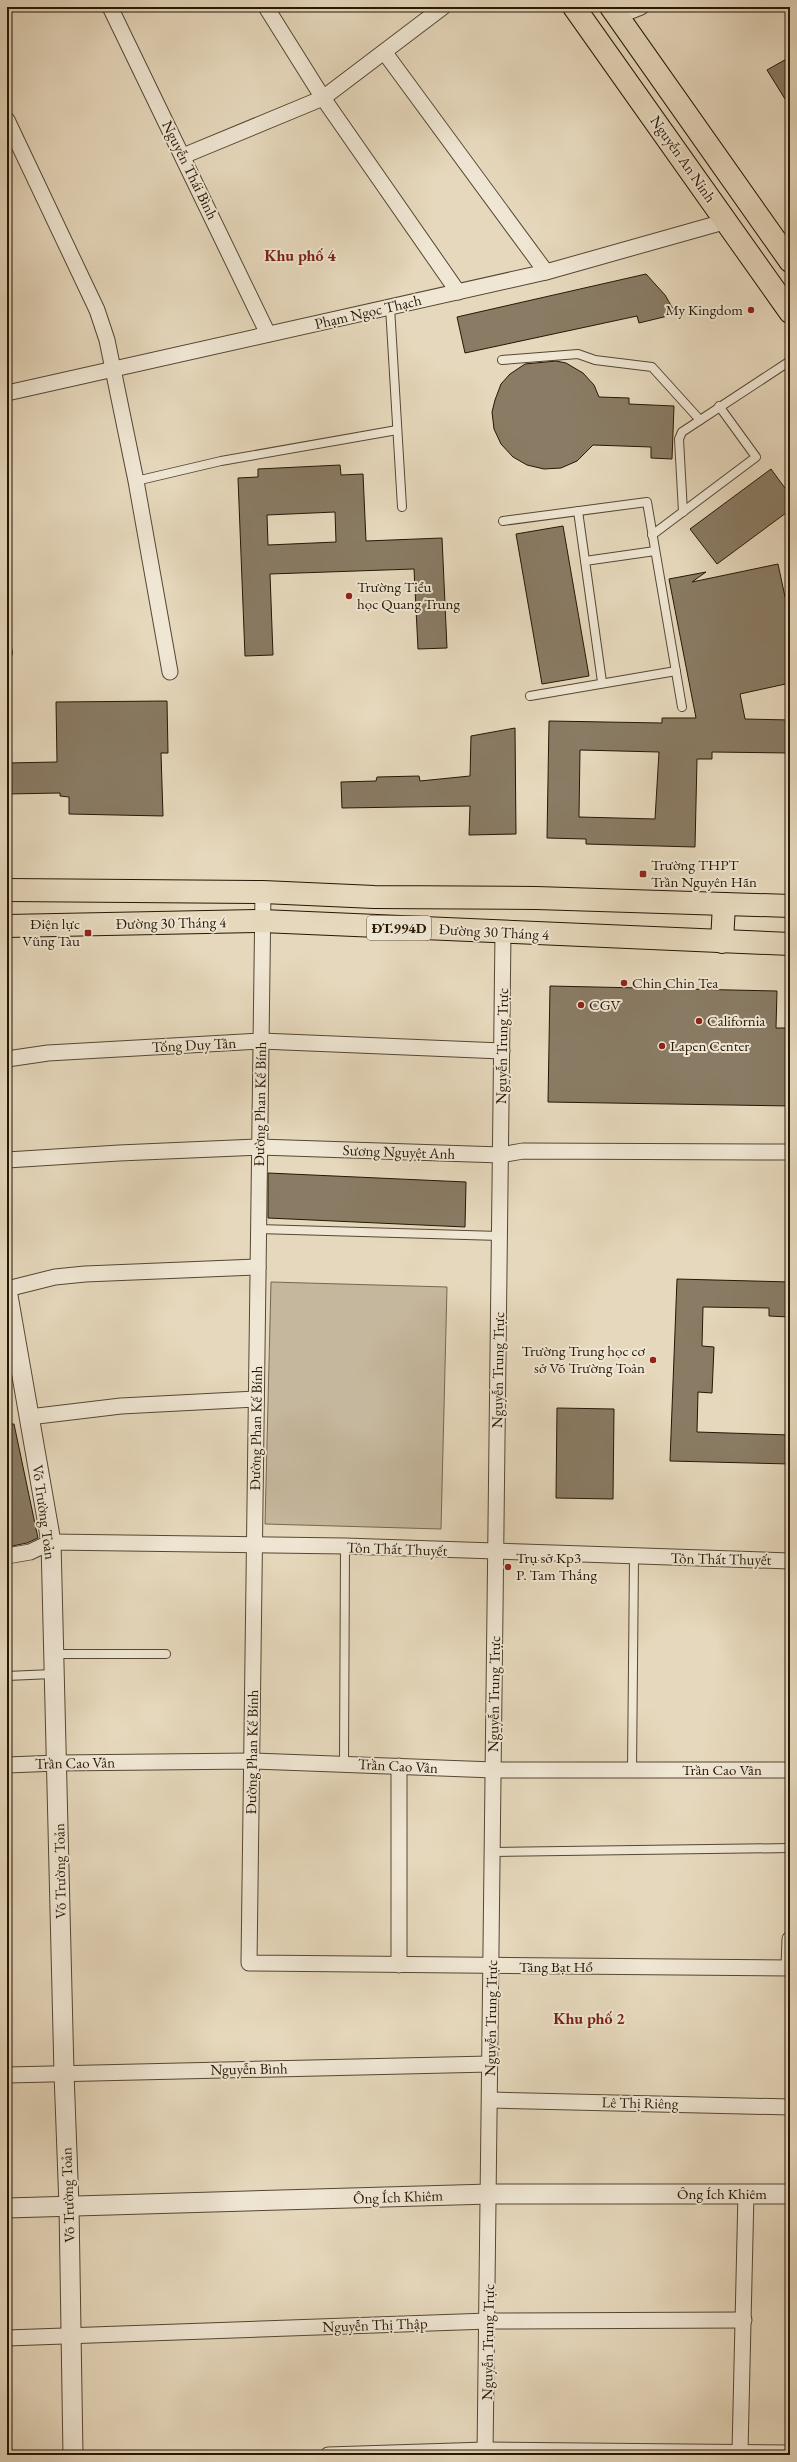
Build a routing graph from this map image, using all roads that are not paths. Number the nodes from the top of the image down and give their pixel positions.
1 (110, 7) edge
2 (266, 7) edge
3 (443, 7) edge
4 (574, 7) edge
5 (641, 7) edge
6 (614, 12) edge
7 (385, 53) junction
8 (323, 98) junction
9 (7, 120) edge
10 (183, 156) junction
11 (727, 221) junction
12 (790, 261) edge
13 (546, 272) junction
14 (458, 292) junction
15 (390, 307) junction
16 (790, 312) edge
17 (268, 334) junction
18 (502, 360) dead end
19 (790, 360) edge
20 (114, 370) junction
21 (7, 393) edge
22 (719, 406) junction
23 (700, 420) junction
24 (397, 430) junction
25 (136, 481) junction
26 (402, 507) dead end
27 (578, 511) junction
28 (683, 512) junction
29 (503, 522) dead end
30 (652, 535) junction
31 (655, 551) junction
32 (585, 561) junction
33 (676, 671) junction
34 (170, 672) dead end
35 (602, 682) junction
36 (530, 696) dead end
37 (682, 707) dead end
38 (7, 890) edge
39 (263, 892) junction
40 (724, 904) junction
41 (790, 906) edge
42 (262, 921) junction
43 (7, 926) edge
44 (503, 933) junction
45 (722, 942) junction
46 (790, 944) edge
47 (261, 1041) junction
48 (502, 1051) junction
49 (7, 1059) edge
50 (259, 1148) junction
51 (790, 1152) edge
52 (500, 1155) junction
53 (7, 1160) edge
54 (258, 1229) junction
55 (500, 1236) junction
56 (258, 1268) junction
57 (7, 1290) edge
58 (256, 1399) junction
59 (29, 1417) junction
60 (51, 1542) junction
61 (254, 1544) junction
62 (345, 1546) junction
63 (496, 1552) junction
64 (7, 1556) edge
65 (634, 1557) junction
66 (790, 1561) edge
67 (53, 1654) junction
68 (166, 1654) dead end
69 (53, 1674) junction
70 (7, 1676) edge
71 (252, 1761) junction
72 (58, 1763) junction
73 (344, 1764) junction
74 (7, 1766) edge
75 (399, 1766) junction
76 (494, 1770) junction
77 (790, 1770) edge
78 (632, 1771) junction
79 (790, 1848) edge
80 (493, 1852) junction
81 (790, 1939) edge
82 (249, 1963) joint
83 (399, 1965) junction
84 (491, 1967) junction
85 (790, 1968) edge
86 (490, 2064) junction
87 (64, 2073) junction
88 (7, 2075) edge
89 (490, 2100) junction
90 (790, 2107) edge
91 (746, 2193) junction
92 (490, 2194) junction
93 (790, 2194) edge
94 (69, 2206) junction
95 (7, 2208) edge
96 (744, 2320) junction
97 (488, 2321) junction
98 (70, 2335) junction
99 (7, 2338) edge
100 (740, 2452) junction
101 (486, 2453) edge
102 (790, 2453) edge
103 (73, 2455) edge
104 (328, 2455) edge

1 - 10 street, Nguyễn Thái Bình
2 - 8 street
3 - 7 street
4 - 11 main road, Nguyễn An Ninh
5 - 6 street
6 - 12 main road, Nguyễn An Ninh
7 - 8 street
7 - 13 street
8 - 10 street
8 - 14 street
9 - 20 street
10 - 17 street, Nguyễn Thái Bình
11 - 13 street, Phạm Ngọc Thạch
11 - 16 main road, Nguyễn An Ninh
13 - 14 street, Phạm Ngọc Thạch
14 - 15 street, Phạm Ngọc Thạch
15 - 17 street, Phạm Ngọc Thạch
15 - 24 lane
17 - 20 street, Phạm Ngọc Thạch
18 - 23 lane
19 - 22 lane
20 - 21 street, Phạm Ngọc Thạch
20 - 25 street
22 - 23 lane
22 - 28 lane
23 - 28 lane
24 - 25 lane
24 - 26 lane
25 - 34 street
27 - 29 lane
27 - 30 lane
27 - 32 lane
28 - 30 lane
30 - 31 lane
31 - 32 lane
31 - 33 lane
32 - 35 lane
33 - 35 lane
33 - 37 lane
35 - 36 lane
38 - 39 main road, Đường 30 Tháng 4 / ĐT.994D
39 - 40 main road, Đường 30 Tháng 4 / ĐT.994D
39 - 42 street, Đường Phan Kế Bính
40 - 41 main road, Đường 30 Tháng 4 / ĐT.994D
40 - 45 main road
42 - 43 main road, Đường 30 Tháng 4 / ĐT.994D
42 - 44 main road, Đường 30 Tháng 4 / ĐT.994D
42 - 47 street, Đường Phan Kế Bính
44 - 45 main road, Đường 30 Tháng 4 / ĐT.994D
44 - 48 street, Nguyễn Trung Trực
45 - 46 main road, Đường 30 Tháng 4 / ĐT.994D
47 - 48 street, Tống Duy Tân
47 - 49 street, Tống Duy Tân
47 - 50 street, Đường Phan Kế Bính
48 - 52 street, Nguyễn Trung Trực
50 - 52 street, Sương Nguyệt Anh
50 - 53 street, Sương Nguyệt Anh
50 - 54 street, Đường Phan Kế Bính
51 - 52 street, Sương Nguyệt Anh
52 - 55 street, Nguyễn Trung Trực
54 - 55 lane
54 - 56 street, Đường Phan Kế Bính
55 - 63 street, Nguyễn Trung Trực
56 - 57 street
56 - 58 street, Đường Phan Kế Bính
57 - 59 street, Võ Trường Toản
58 - 59 street
58 - 61 street, Đường Phan Kế Bính
59 - 60 street, Võ Trường Toản
60 - 61 street, Tôn Thất Thuyết
60 - 64 street, Tôn Thất Thuyết
60 - 67 street, Võ Trường Toản
61 - 62 street, Tôn Thất Thuyết
61 - 71 street, Đường Phan Kế Bính
62 - 63 street, Tôn Thất Thuyết
62 - 73 lane
63 - 65 street, Tôn Thất Thuyết
63 - 76 street, Nguyễn Trung Trực
65 - 66 street, Tôn Thất Thuyết
65 - 78 lane
67 - 68 lane
67 - 69 street, Võ Trường Toản
69 - 70 lane
69 - 72 street, Võ Trường Toản
71 - 72 street, Trần Cao Vân
71 - 73 street, Trần Cao Vân
71 - 82 street, Đường Phan Kế Bính
72 - 74 street, Trần Cao Vân
72 - 87 street, Võ Trường Toản
73 - 75 street, Trần Cao Vân
75 - 76 street, Trần Cao Vân
75 - 83 street
76 - 78 street, Trần Cao Vân
76 - 80 street, Nguyễn Trung Trực
77 - 78 street, Trần Cao Vân
79 - 80 lane
80 - 84 street, Nguyễn Trung Trực
81 - 85 street
82 - 83 street, Tăng Bạt Hổ
83 - 84 street, Tăng Bạt Hổ
84 - 85 street, Tăng Bạt Hổ
84 - 86 street, Nguyễn Trung Trực
86 - 87 street, Nguyễn Bình
86 - 89 street, Nguyễn Trung Trực
87 - 88 street, Nguyễn Bình
87 - 94 street, Võ Trường Toản
89 - 90 street, Lê Thị Riêng
89 - 92 street, Nguyễn Trung Trực
91 - 92 street, Ông Ích Khiêm
91 - 93 street, Ông Ích Khiêm
91 - 96 street
92 - 94 street, Ông Ích Khiêm
92 - 97 street, Nguyễn Trung Trực
94 - 95 street, Ông Ích Khiêm
94 - 98 street, Võ Trường Toản
96 - 97 street, Nguyễn Thị Thập
96 - 100 street
97 - 98 street, Nguyễn Thị Thập
97 - 101 street, Nguyễn Trung Trực
98 - 99 street, Nguyễn Thị Thập
98 - 103 street, Võ Trường Toản
100 - 101 street
100 - 102 street
101 - 104 street

